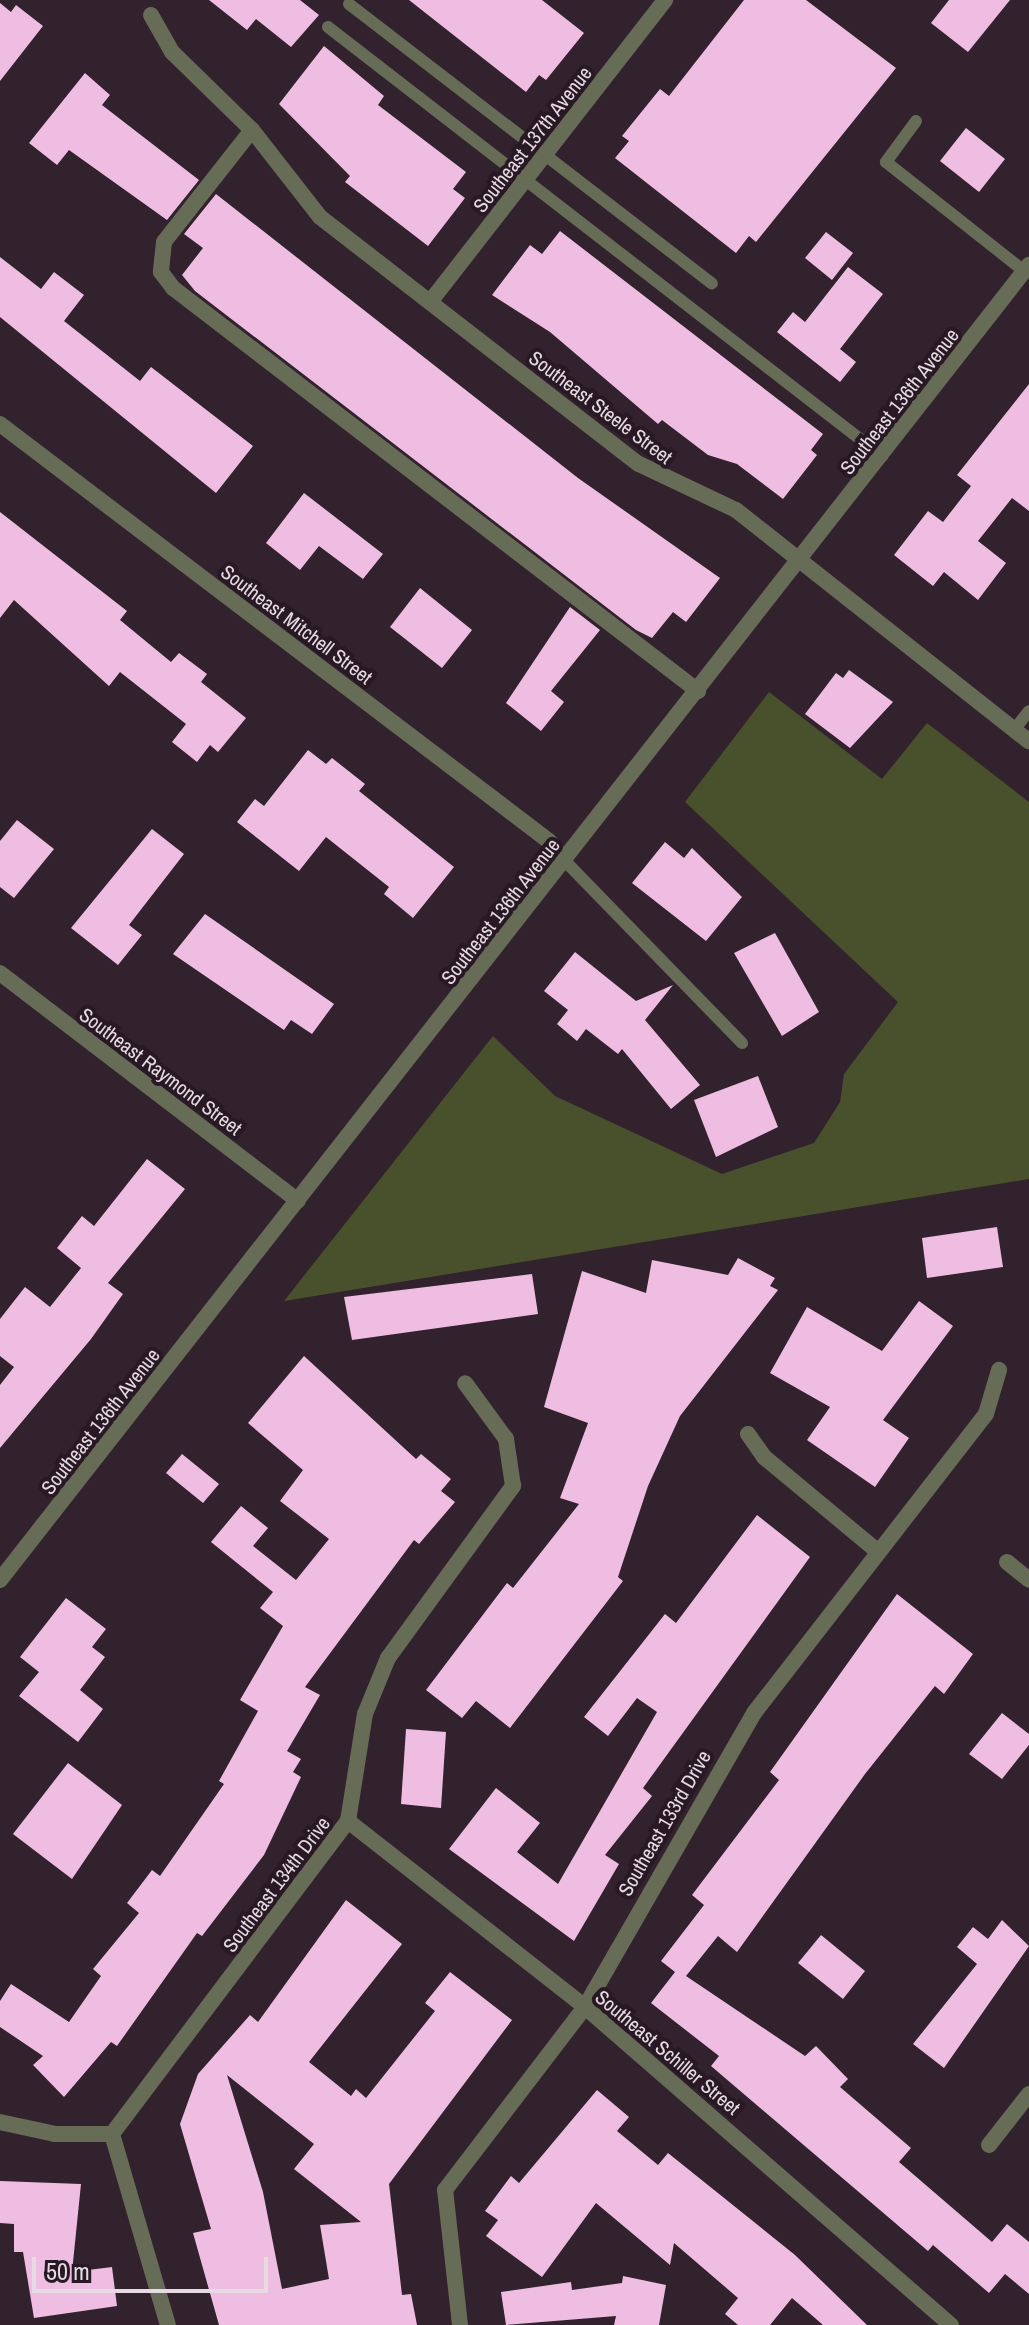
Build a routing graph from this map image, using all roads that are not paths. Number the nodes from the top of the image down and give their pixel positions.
1 (661, 2) edge
2 (349, 4) dead end
3 (151, 15) dead end
4 (328, 27) dead end
5 (916, 121) dead end
6 (252, 130) junction
7 (544, 154) junction
8 (525, 180) junction
9 (1027, 268) edge
10 (712, 284) dead end
11 (430, 302) junction
12 (0, 424) edge
13 (882, 456) junction
14 (801, 561) junction
15 (698, 691) junction
16 (1029, 711) edge
17 (1014, 730) junction
18 (1029, 741) edge
19 (565, 861) junction
20 (0, 973) edge
21 (742, 1043) dead end
22 (298, 1201) junction
23 (999, 1370) dead end
24 (465, 1383) dead end
25 (748, 1434) dead end
26 (876, 1550) junction
27 (1007, 1562) dead end
28 (0, 1580) edge
29 (1029, 1580) edge
30 (348, 1821) junction
31 (585, 2007) junction
32 (1029, 2094) edge
33 (0, 2122) edge
34 (112, 2134) junction
35 (989, 2145) dead end
36 (168, 2325) edge
37 (460, 2325) edge
38 (951, 2325) edge

1 - 7 street, Southeast 137th Avenue
2 - 7 lane
3 - 6 street, Southeast Steele Street
4 - 8 lane
5 - 9 lane
6 - 11 street, Southeast Steele Street
6 - 15 street
7 - 8 street, Southeast 137th Avenue
7 - 10 lane
8 - 11 street, Southeast 137th Avenue
8 - 13 lane
9 - 13 street, Southeast 136th Avenue
11 - 14 street, Southeast Steele Street
12 - 19 street, Southeast Mitchell Street
13 - 14 street, Southeast 136th Avenue
14 - 15 street, Southeast 136th Avenue
14 - 17 street, Southeast Steele Street
15 - 19 street, Southeast 136th Avenue
16 - 17 lane
17 - 18 street, Southeast Steele Street
19 - 21 lane
19 - 22 street, Southeast 136th Avenue
20 - 22 street, Southeast Raymond Street
22 - 28 street, Southeast 136th Avenue
23 - 26 street, Southeast 133rd Drive
24 - 30 street, Southeast 134th Drive
25 - 26 street
26 - 31 street, Southeast 133rd Drive
27 - 29 street
30 - 31 street, Southeast Schiller Street
30 - 34 street, Southeast 134th Drive
31 - 37 street, Southeast 133rd Drive
31 - 38 street, Southeast Schiller Street
32 - 35 street
33 - 34 street
34 - 36 street

